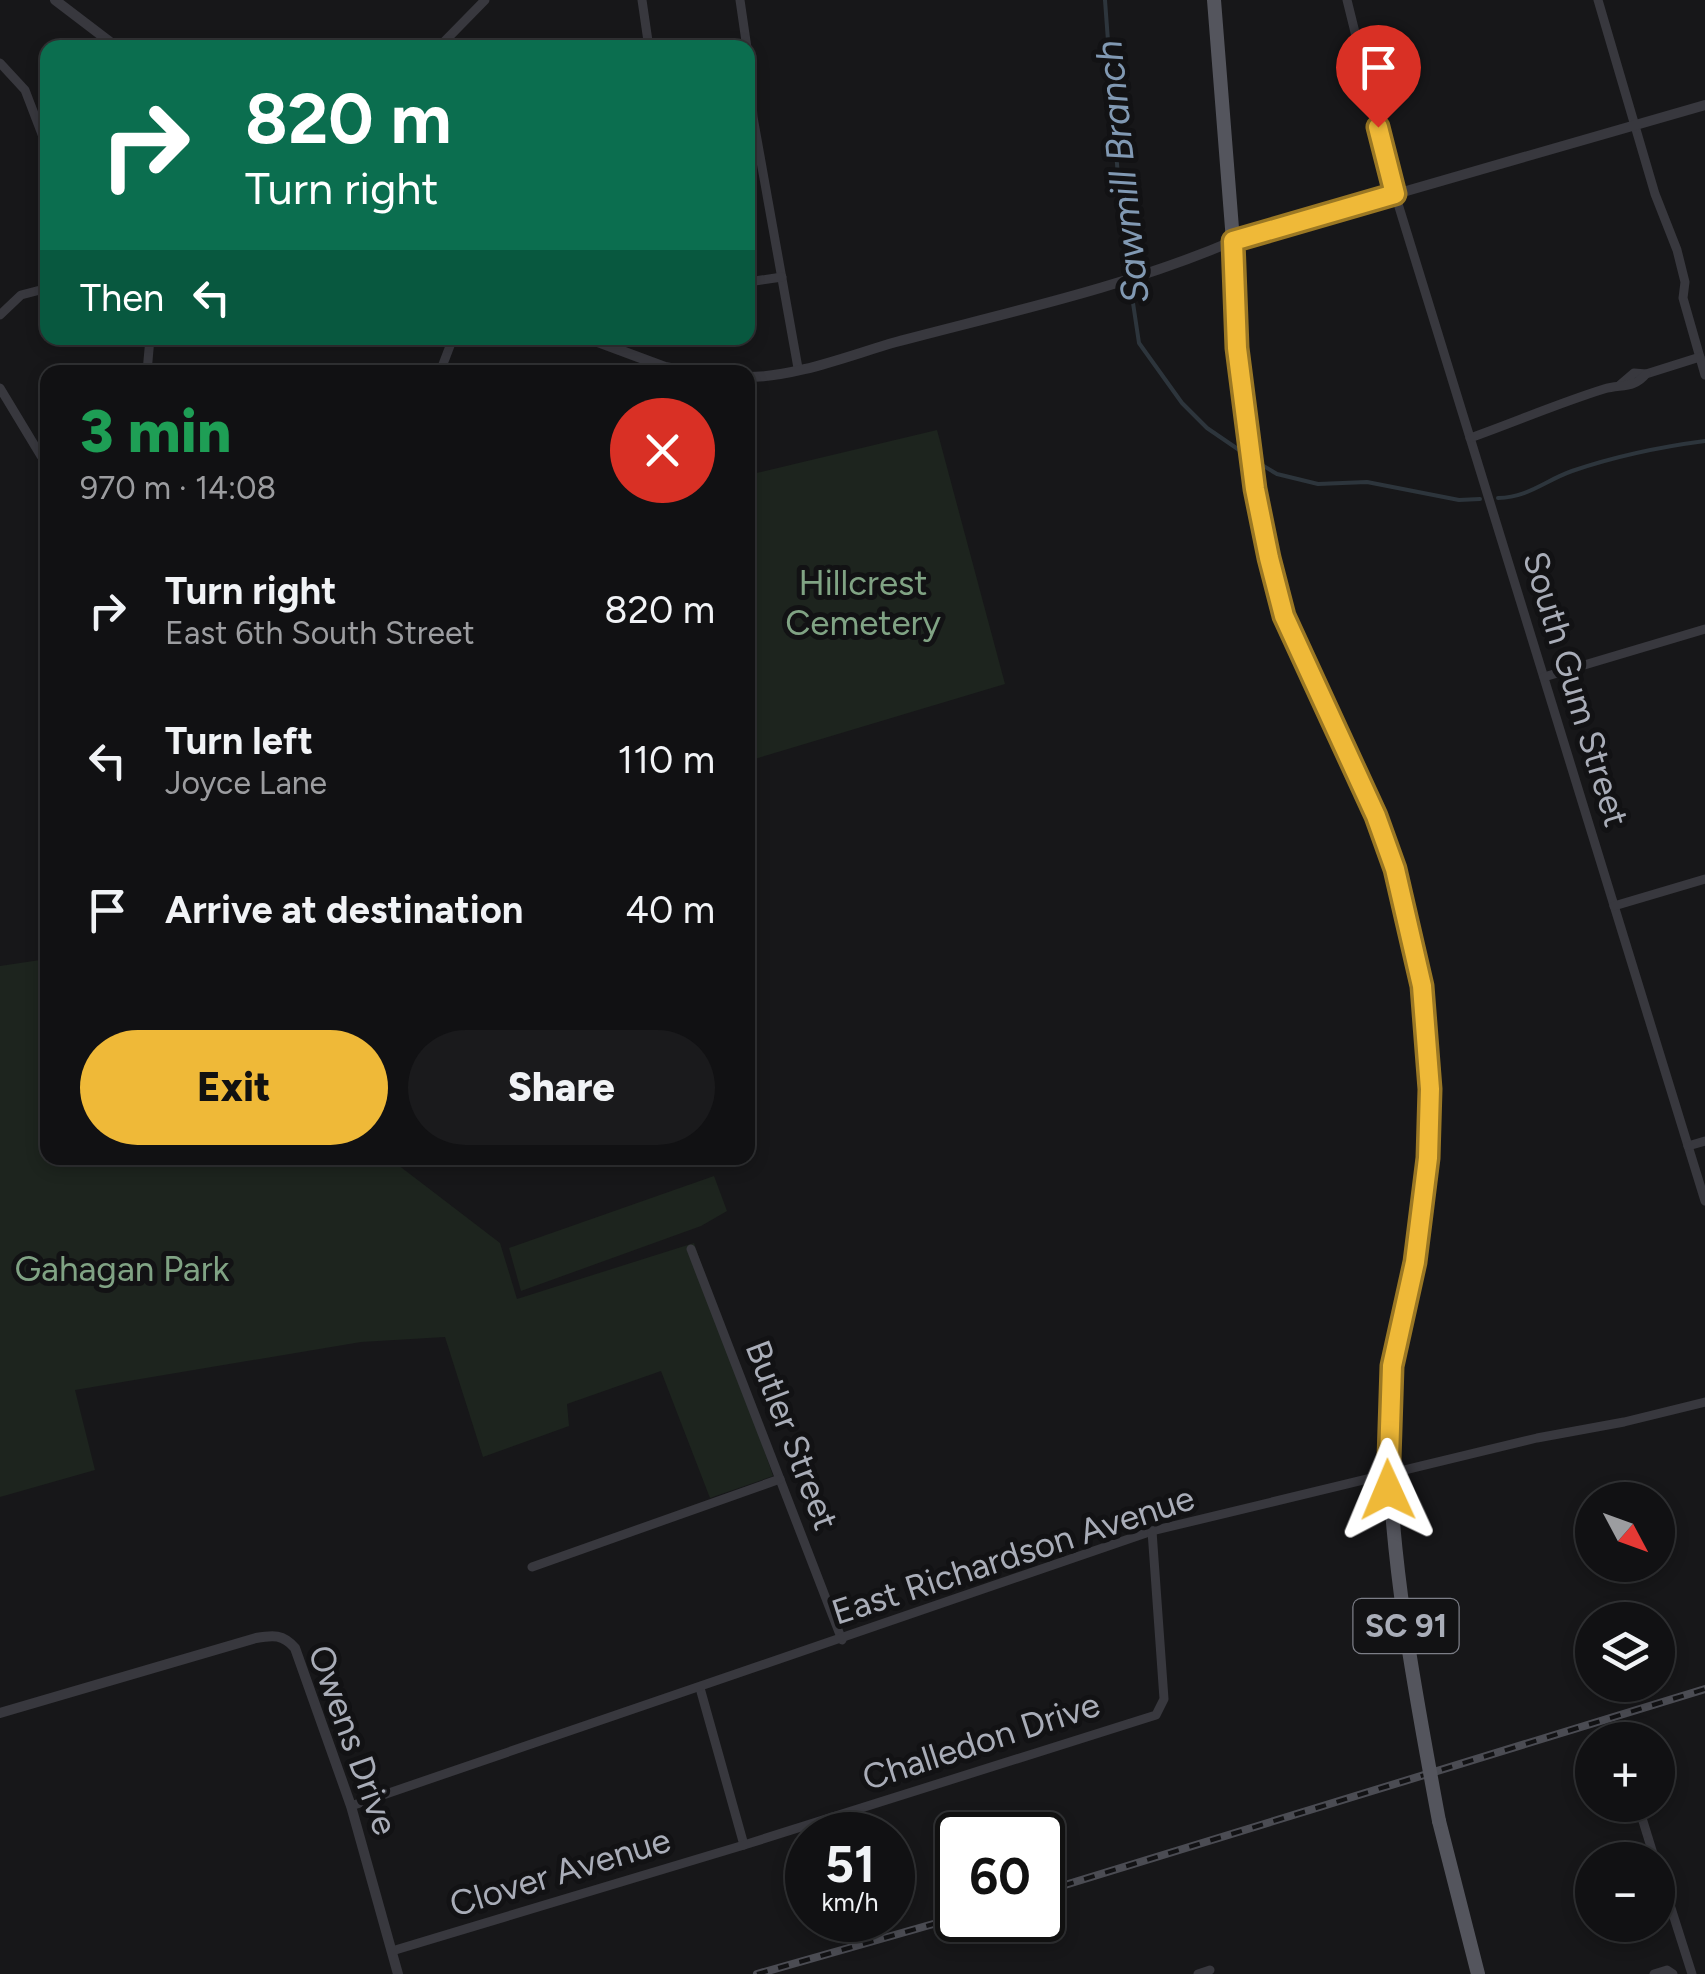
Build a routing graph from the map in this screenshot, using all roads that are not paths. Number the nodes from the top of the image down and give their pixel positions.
1 (54, 0) edge
2 (485, 0) edge
3 (642, 0) edge
4 (740, 0) edge
5 (1214, 0) edge
6 (1347, 0) edge
7 (1598, 0) edge
8 (107, 40) edge
9 (448, 40) edge
10 (648, 40) edge
11 (746, 40) edge
12 (0, 63) edge
13 (1705, 105) edge
14 (1635, 128) junction
15 (40, 129) edge
16 (755, 145) edge
17 (1395, 194) junction
18 (1233, 241) junction
19 (782, 277) junction
20 (755, 281) edge
21 (40, 290) edge
22 (0, 315) edge
23 (606, 345) edge
24 (1700, 357) junction
25 (660, 365) edge
26 (798, 368) junction
27 (755, 375) edge
28 (1705, 375) edge
29 (0, 388) edge
30 (1470, 438) junction
31 (40, 456) edge
32 (1705, 629) edge
33 (1544, 677) junction
34 (1705, 879) edge
35 (1614, 906) junction
36 (1705, 1142) edge
37 (1688, 1146) junction
38 (1705, 1201) edge
39 (691, 1249) dead end
40 (1705, 1402) edge
41 (780, 1480) junction
42 (1152, 1531) junction
43 (532, 1567) dead end
44 (842, 1640) junction
45 (700, 1688) junction
46 (0, 1713) edge
47 (352, 1806) junction
48 (744, 1846) junction
49 (1675, 1922) edge
50 (392, 1951) junction
51 (1210, 1970) dead end
52 (398, 1974) edge
53 (1198, 1974) edge
54 (1478, 1974) edge
55 (1654, 1974) edge
56 (1673, 1974) edge
57 (1692, 1974) edge

1 - 8 street
2 - 9 street
3 - 10 street
4 - 11 street
5 - 18 main road, SC 91
6 - 17 street, South Gum Street
7 - 14 street
12 - 15 street
13 - 14 street
14 - 17 street
14 - 24 street
16 - 19 street
17 - 18 street
17 - 30 street, South Gum Street
18 - 26 street
18 - 54 main road, SC 91, bridge
19 - 20 street
19 - 26 street
21 - 22 street
23 - 25 street
24 - 28 street
24 - 30 street
26 - 27 street
29 - 31 street
30 - 33 street, South Gum Street
32 - 33 street
33 - 35 street, South Gum Street
34 - 35 street
35 - 37 street, South Gum Street
36 - 37 street
37 - 38 street, South Gum Street
39 - 41 street, Butler Street
40 - 42 street, East Richardson Avenue
41 - 43 street
41 - 44 street, Butler Street
42 - 44 street, East Richardson Avenue
42 - 48 street, Challedon Drive
44 - 45 street, East Richardson Avenue
45 - 47 street, East Richardson Avenue
45 - 48 street
46 - 47 street, Owens Drive
47 - 50 street, Owens Drive
48 - 50 street, Clover Avenue
49 - 57 street
50 - 52 street, Owens Drive
51 - 53 street
55 - 56 street

